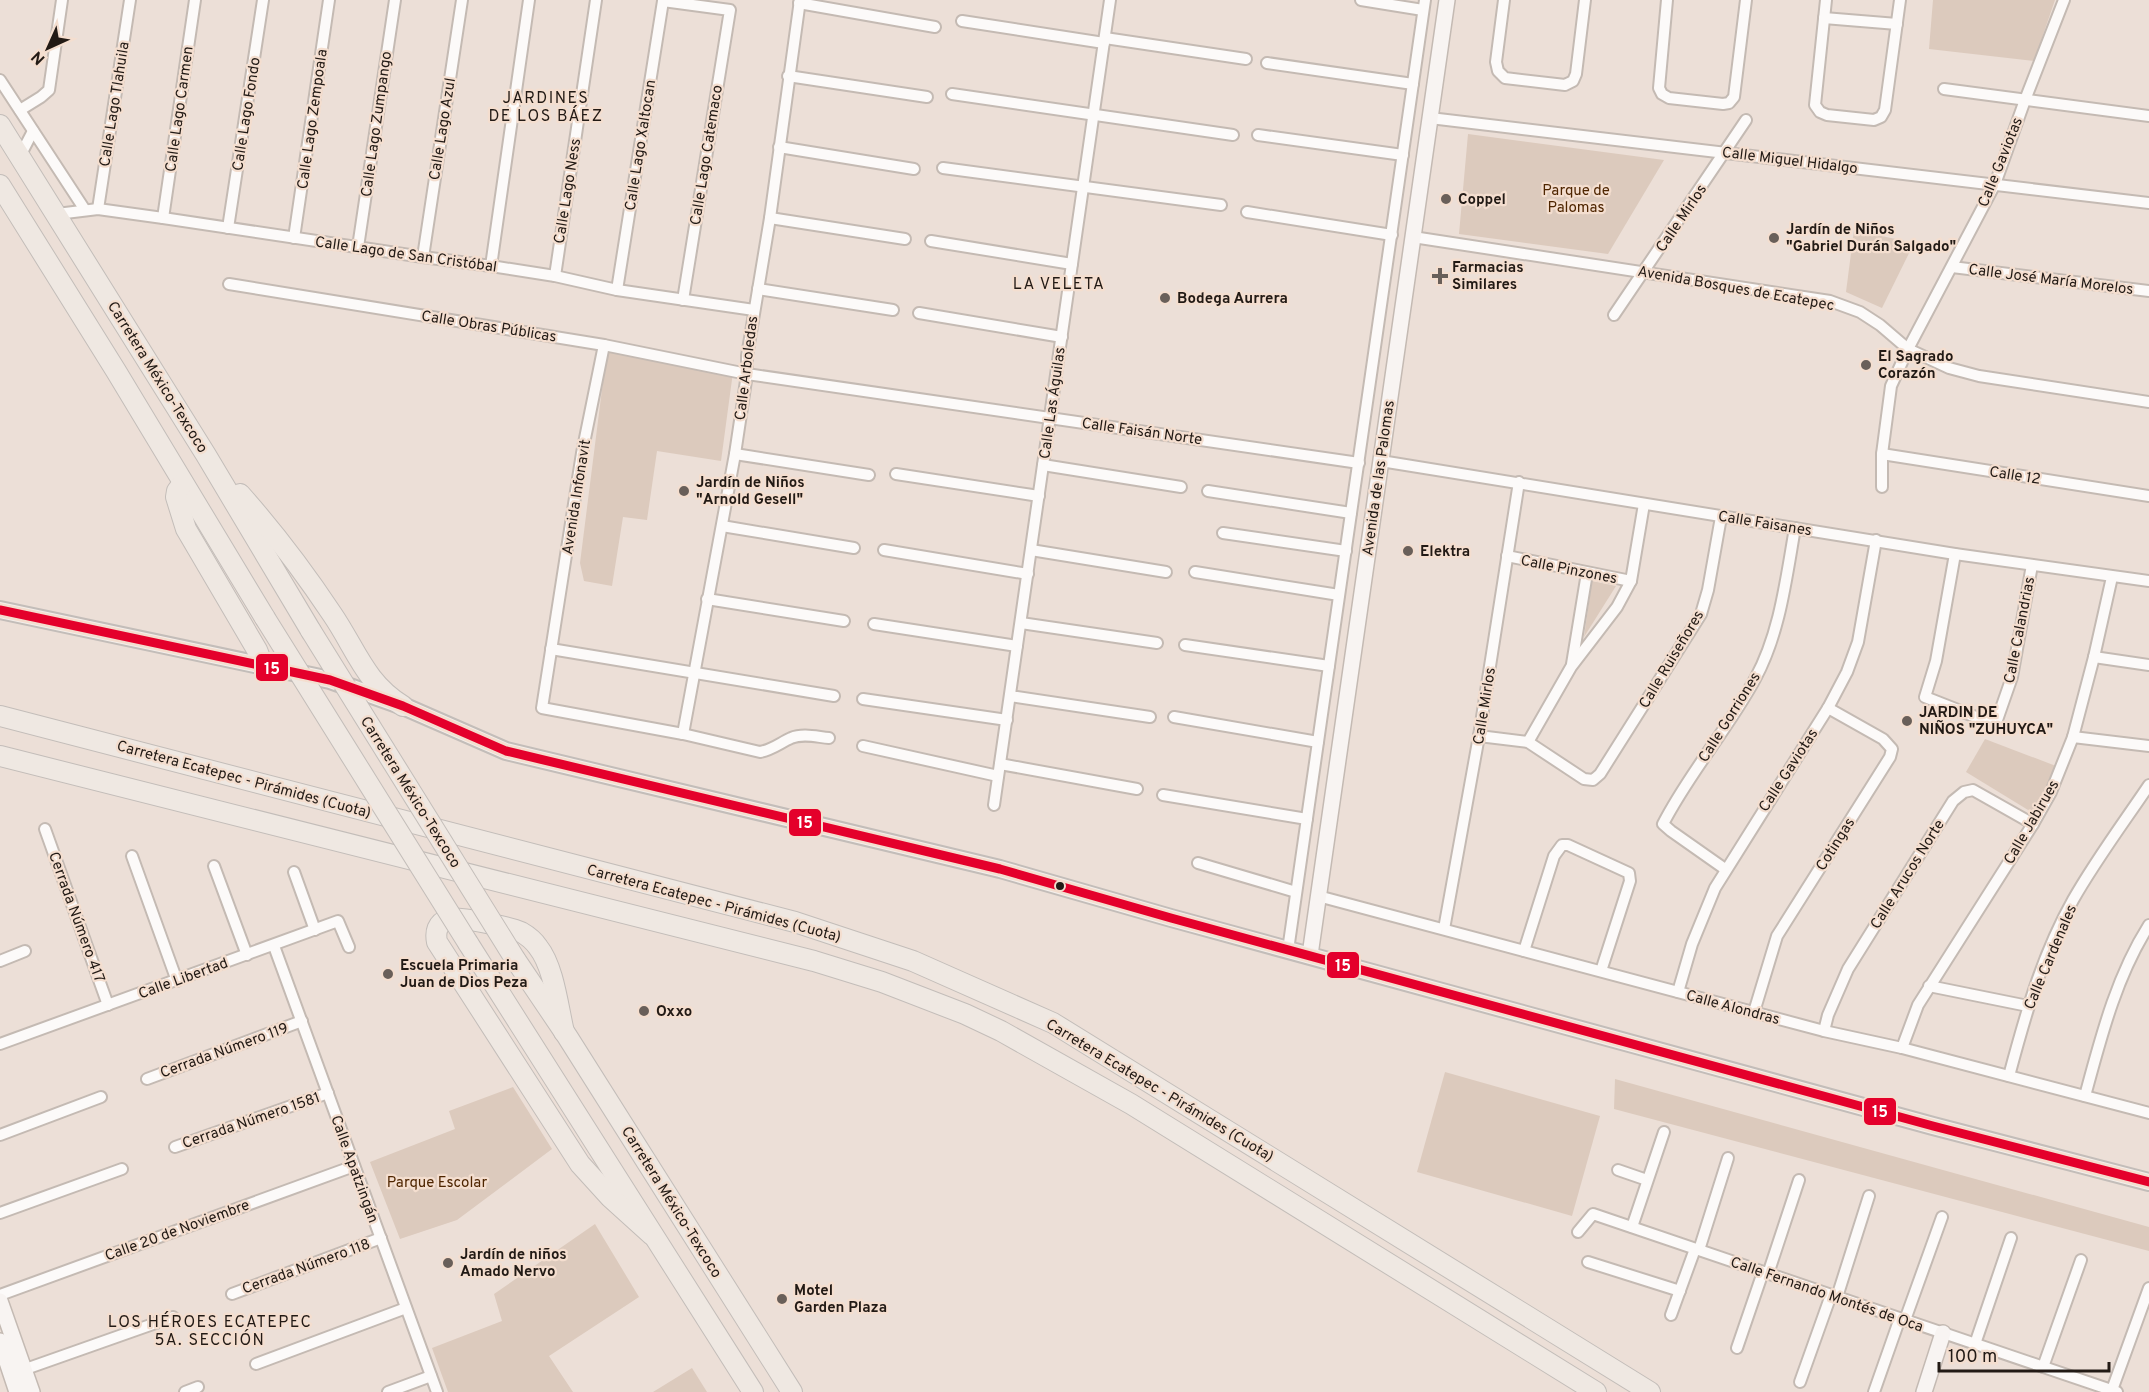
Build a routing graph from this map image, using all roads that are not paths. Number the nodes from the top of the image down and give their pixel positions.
1 (62, 0) edge
2 (129, 0) edge
3 (195, 0) edge
4 (263, 0) edge
5 (329, 0) edge
6 (395, 0) edge
7 (462, 0) edge
8 (529, 0) edge
9 (596, 0) edge
10 (1110, 0) edge
11 (1361, 0) edge
12 (1447, 0) edge
13 (1504, 0) edge
14 (1585, 0) edge
15 (1667, 0) edge
16 (1746, 0) edge
17 (1826, 0) edge
18 (1900, 0) edge
19 (2064, 0) edge
20 (663, 1) edge
21 (800, 2) edge
22 (1424, 5) edge
23 (1824, 18) junction
24 (962, 21) dead end
25 (1897, 24) junction
26 (935, 27) dead end
27 (1105, 41) junction
28 (1246, 58) dead end
29 (1267, 63) dead end
30 (788, 76) junction
31 (1413, 84) junction
32 (2, 86) edge
33 (1944, 89) dead end
34 (952, 93) dead end
35 (927, 97) dead end
36 (2025, 100) junction
37 (20, 110) junction
38 (1094, 115) junction
39 (2149, 116) edge
40 (1430, 118) junction
41 (1746, 120) dead end
42 (0, 125) edge
43 (33, 131) junction
44 (1233, 135) dead end
45 (1258, 135) dead end
46 (779, 147) junction
47 (1725, 152) junction
48 (1403, 155) junction
49 (20, 156) junction
50 (943, 168) dead end
51 (914, 169) dead end
52 (1995, 184) junction
53 (0, 185) edge
54 (1082, 186) junction
55 (6, 202) edge
56 (2149, 202) edge
57 (1221, 205) dead end
58 (98, 209) junction
59 (85, 210) junction
60 (1247, 212) dead end
61 (57, 214) junction
62 (163, 218) junction
63 (770, 218) junction
64 (228, 228) junction
65 (1392, 235) junction
66 (1413, 237) junction
67 (294, 238) junction
68 (905, 239) dead end
69 (931, 241) dead end
70 (358, 248) junction
71 (423, 257) junction
72 (1072, 264) junction
73 (491, 266) junction
74 (1952, 267) junction
75 (1644, 272) junction
76 (555, 276) junction
77 (229, 284) dead end
78 (758, 289) junction
79 (617, 290) junction
80 (2149, 291) edge
81 (682, 300) junction
82 (754, 310) junction
83 (893, 310) dead end
84 (919, 313) dead end
85 (1614, 315) dead end
86 (1062, 337) junction
87 (604, 345) junction
88 (1908, 349) junction
89 (747, 374) junction
90 (2149, 402) edge
91 (1050, 417) junction
92 (735, 454) junction
93 (1882, 454) junction
94 (1381, 461) junction
95 (1359, 463) junction
96 (1043, 465) junction
97 (214, 468) junction
98 (896, 474) dead end
99 (869, 475) dead end
100 (1519, 482) junction
101 (183, 483) junction
102 (1181, 487) dead end
103 (1882, 487) dead end
104 (1208, 491) dead end
105 (1039, 496) junction
106 (2149, 496) edge
107 (1644, 504) junction
108 (1351, 513) junction
109 (1721, 517) junction
110 (722, 526) junction
111 (1795, 528) junction
112 (1223, 533) dead end
113 (1876, 540) junction
114 (854, 548) dead end
115 (884, 550) dead end
116 (1031, 550) junction
117 (1346, 551) junction
118 (1954, 554) junction
119 (1507, 556) junction
120 (2032, 565) junction
121 (1166, 572) dead end
122 (1195, 572) dead end
123 (1587, 573) junction
124 (1028, 574) junction
125 (2112, 576) junction
126 (1631, 581) junction
127 (2149, 581) edge
128 (1339, 595) junction
129 (707, 599) junction
130 (0, 610) edge
131 (844, 621) dead end
132 (1021, 623) junction
133 (874, 624) dead end
134 (1157, 643) dead end
135 (1185, 645) dead end
136 (1017, 646) junction
137 (551, 649) junction
138 (2094, 657) junction
139 (263, 665) junction
140 (2149, 665) edge
141 (1329, 666) junction
142 (1571, 667) junction
143 (689, 672) junction
144 (834, 696) dead end
145 (1010, 696) junction
146 (863, 699) dead end
147 (403, 706) junction
148 (1828, 708) junction
149 (0, 716) edge
150 (1150, 717) dead end
151 (1174, 717) dead end
152 (1006, 720) junction
153 (683, 734) junction
154 (1479, 736) junction
155 (2073, 737) junction
156 (830, 738) dead end
157 (1318, 742) junction
158 (1528, 742) junction
159 (863, 746) dead end
160 (2149, 746) edge
161 (0, 756) edge
162 (1000, 764) junction
163 (998, 776) junction
164 (2149, 785) edge
165 (1137, 789) dead end
166 (1163, 795) dead end
167 (2145, 800) edge
168 (994, 805) dead end
169 (1307, 819) junction
170 (2033, 824) junction
171 (45, 829) dead end
172 (132, 856) dead end
173 (1198, 863) dead end
174 (214, 866) dead end
175 (1725, 869) junction
176 (294, 872) dead end
177 (1296, 892) junction
178 (1318, 896) junction
179 (2149, 925) edge
180 (1444, 929) junction
181 (315, 930) junction
182 (274, 946) junction
183 (349, 947) dead end
184 (1288, 950) junction
185 (26, 951) dead end
186 (1524, 951) junction
187 (247, 955) junction
188 (1310, 955) junction
189 (0, 961) edge
190 (1601, 971) junction
191 (177, 981) junction
192 (1929, 986) junction
193 (1678, 992) junction
194 (108, 1005) junction
195 (2028, 1006) junction
196 (1754, 1012) junction
197 (302, 1021) junction
198 (1824, 1031) junction
199 (564, 1032) junction
200 (0, 1044) edge
201 (1902, 1048) junction
202 (2008, 1076) junction
203 (147, 1079) dead end
204 (328, 1093) junction
205 (2085, 1096) junction
206 (101, 1097) dead end
207 (2149, 1113) edge
208 (1664, 1132) dead end
209 (0, 1135) edge
210 (175, 1147) dead end
211 (1728, 1158) dead end
212 (354, 1166) junction
213 (122, 1169) dead end
214 (1618, 1170) dead end
215 (1647, 1180) junction
216 (1799, 1180) dead end
217 (2149, 1182) edge
218 (1869, 1196) dead end
219 (0, 1213) edge
220 (1942, 1217) dead end
221 (1632, 1227) junction
222 (1578, 1232) dead end
223 (652, 1235) junction
224 (381, 1238) junction
225 (2011, 1238) dead end
226 (1697, 1249) junction
227 (2082, 1260) dead end
228 (1588, 1262) dead end
229 (1766, 1273) junction
230 (2149, 1288) edge
231 (1680, 1291) junction
232 (232, 1294) dead end
233 (0, 1295) edge
234 (1834, 1296) junction
235 (0, 1301) edge
236 (406, 1308) junction
237 (1671, 1315) dead end
238 (172, 1317) dead end
239 (1902, 1319) junction
240 (4, 1324) edge
241 (1944, 1333) junction
242 (0, 1341) edge
243 (1975, 1344) junction
244 (1737, 1348) dead end
245 (256, 1364) dead end
246 (2043, 1367) junction
247 (18, 1372) junction
248 (431, 1376) junction
249 (1800, 1382) dead end
250 (198, 1388) dead end
251 (2114, 1391) edge
252 (17, 1392) edge
253 (32, 1392) edge
254 (185, 1392) edge
255 (388, 1392) edge
256 (437, 1392) edge
257 (753, 1392) edge
258 (792, 1392) edge
259 (1596, 1392) edge
260 (1650, 1392) edge
261 (1874, 1392) edge
262 (1924, 1392) edge

1 - 37 street
2 - 58 street, Calle Lago Tlahuila
3 - 62 street, Calle Lago Carmen
4 - 64 street, Calle Lago Fondo
5 - 67 street, Calle Lago Zempoala
6 - 70 street, Calle Lago Zumpango
7 - 71 street, Calle Lago Azul
8 - 73 street
9 - 76 street, Calle Lago Ness
10 - 27 street, Calle Las Águilas
11 - 22 street
12 - 40 main road, Avenida de las Palomas
13 - 14 street
15 - 16 street
17 - 23 street
18 - 25 street
19 - 36 street, Calle Gaviotas
20 - 79 street, Calle Lago Xaltocan
20 - 81 street, Calle Lago Catemaco
21 - 26 street
21 - 30 street, Calle Arboledas
22 - 31 street, Avenida de las Palomas
23 - 25 street
23 - 25 street
24 - 27 street
27 - 28 street
27 - 38 street, Calle Las Águilas
29 - 31 street
30 - 35 street
30 - 46 street, Calle Arboledas
31 - 48 street, Avenida de las Palomas
32 - 37 street
33 - 36 street
34 - 38 street
36 - 39 street
36 - 52 street, Calle Gaviotas
37 - 43 street
38 - 44 street
38 - 54 street, Calle Las Águilas
40 - 47 street, Calle Miguel Hidalgo
40 - 66 main road, Avenida de las Palomas
41 - 47 street, Calle Mirlos
42 - 49 highway, Carretera México-Texcoco
43 - 49 street
43 - 59 street
45 - 48 street
46 - 51 street
46 - 63 street, Calle Arboledas
47 - 52 street, Calle Miguel Hidalgo
47 - 75 street, Calle Mirlos
48 - 65 street, Avenida de las Palomas
49 - 61 highway, Carretera México-Texcoco
50 - 54 street
52 - 56 street, Calle Miguel Hidalgo
52 - 74 street, Calle Gaviotas
53 - 55 highway
54 - 57 street
54 - 72 street, Calle Las Águilas
55 - 101 highway
58 - 59 street, Calle Lago de San Cristóbal
58 - 62 street, Calle Lago de San Cristóbal
59 - 61 street, Calle Lago de San Cristóbal
60 - 65 street
61 - 97 highway, Carretera México-Texcoco
62 - 64 street, Calle Lago de San Cristóbal
63 - 68 street
63 - 78 street, Calle Arboledas
64 - 67 street, Calle Lago de San Cristóbal
65 - 95 street, Avenida de las Palomas
66 - 75 street, Avenida Bosques de Ecatepec
66 - 94 main road, Avenida de las Palomas
67 - 70 street, Calle Lago de San Cristóbal
69 - 72 street
70 - 71 street, Calle Lago de San Cristóbal
71 - 73 street, Calle Lago de San Cristóbal
72 - 86 street, Calle Las Águilas
73 - 76 street, Calle Lago de San Cristóbal
74 - 80 street, Calle José María Morelos
74 - 88 street, Calle Gaviotas
75 - 85 street, Calle Mirlos
75 - 88 street, Avenida Bosques de Ecatepec
76 - 79 street, Calle Lago de San Cristóbal
77 - 87 street, Calle Obras Públicas
78 - 82 street, Calle Arboledas
78 - 83 street
79 - 81 street, Calle Lago de San Cristóbal
81 - 82 street, Calle Lago de San Cristóbal
82 - 89 street, Calle Arboledas
84 - 86 street
86 - 91 street, Calle Las Águilas
87 - 89 street, Calle Obras Públicas
87 - 137 street, Avenida Infonavit
88 - 90 street, Avenida Bosques de Ecatepec
88 - 93 street, Calle Gaviotas
89 - 91 street, Calle Faisán Norte
89 - 92 street, Calle Arboledas
91 - 95 street, Calle Faisán Norte
91 - 96 street, Calle Las Águilas
92 - 99 street
92 - 110 street, Calle Arboledas
93 - 103 street, Calle Gaviotas
93 - 106 street, Calle 12
94 - 100 street, Calle Faisanes
94 - 178 main road, Avenida de las Palomas
95 - 108 street, Avenida de las Palomas
96 - 102 street
96 - 105 street, Calle Las Águilas
97 - 147 highway
97 - 199 highway, Carretera México-Texcoco, bridge
98 - 105 street
100 - 107 street, Calle Faisanes
100 - 119 street, Calle Mirlos
101 - 139 highway
101 - 223 highway, bridge
104 - 108 street
105 - 116 street, Calle Las Águilas
107 - 109 street, Calle Faisanes
107 - 126 street
108 - 117 street, Avenida de las Palomas
109 - 111 street, Calle Faisanes
109 - 158 street, Calle Ruiseñores
110 - 114 street
110 - 129 street, Calle Arboledas
111 - 113 street, Calle Faisanes
111 - 175 street, Calle Gorriones
112 - 117 street
113 - 118 street, Calle Faisanes
113 - 148 street, Calle Gaviotas
115 - 124 street
116 - 121 street
116 - 124 street, Calle Las Águilas
117 - 128 street, Avenida de las Palomas
118 - 120 street, Calle Faisanes
118 - 120 street, Calle Calandrias
119 - 123 street, Calle Pinzones
119 - 154 street, Calle Mirlos
120 - 125 street, Calle Faisanes
122 - 128 street
123 - 126 street, Calle Pinzones
123 - 142 street
124 - 132 street, Calle Las Águilas
125 - 127 street, Calle Faisanes
125 - 138 street, Calle Jabirues
126 - 142 street
128 - 141 street, Avenida de las Palomas
129 - 131 street
129 - 143 street, Calle Arboledas
130 - 139 main road
132 - 134 street
132 - 136 street, Calle Las Águilas
133 - 136 street
135 - 141 street
136 - 145 street, Calle Las Águilas
137 - 143 street
137 - 153 street, Avenida Infonavit
138 - 140 street
138 - 155 street, Calle Jabirues
139 - 147 main road
141 - 157 street, Avenida de las Palomas
142 - 158 street
143 - 144 street
143 - 153 street, Calle Arboledas
145 - 150 street
145 - 152 street, Calle Las Águilas
146 - 152 street
147 - 184 main road
148 - 175 street, Calle Gaviotas
148 - 196 street, Cotingas
149 - 260 highway, Carretera Ecatepec - Pirámides (Cuota)
151 - 157 street
152 - 162 street, Calle Las Águilas
153 - 156 street
154 - 158 street
154 - 180 street, Calle Mirlos
155 - 160 street
155 - 170 street, Calle Jabirues
157 - 169 street, Avenida de las Palomas
159 - 163 street
161 - 259 highway, Carretera Ecatepec - Pirámides (Cuota)
162 - 163 street, Calle Las Águilas
162 - 165 street
163 - 168 street, Calle Las Águilas
164 - 167 street, Calle Cardenales
166 - 169 street
167 - 195 street, Calle Cardenales
169 - 177 street, Avenida de las Palomas
170 - 192 street, Calle Jabirues
170 - 198 street, Calle Arucos Norte
171 - 194 street, Cerrada Número 417
172 - 191 street
173 - 177 street
174 - 187 street
175 - 193 street, Calle Gaviotas
176 - 181 street
177 - 184 street, Avenida de las Palomas
178 - 180 street, Calle Alondras
178 - 188 main road, Avenida de las Palomas
179 - 205 street
180 - 186 street, Calle Alondras
181 - 182 street, Calle Libertad
181 - 183 street, Calle Libertad
182 - 187 street, Calle Libertad
182 - 197 street, Calle Apatzingán
184 - 188 main road
185 - 189 street
186 - 190 street, Calle Alondras
186 - 190 street
187 - 191 street, Calle Libertad
188 - 217 main road
190 - 193 street, Calle Alondras
191 - 194 street, Calle Libertad
192 - 195 street
192 - 201 street, Calle Jabirues
193 - 196 street, Calle Alondras
194 - 200 street, Calle Libertad
195 - 202 street, Calle Cardenales
196 - 198 street, Calle Alondras
197 - 203 street, Cerrada Número 119
197 - 204 street, Calle Apatzingán
198 - 201 street, Calle Alondras
199 - 223 highway
199 - 258 highway, Carretera México-Texcoco
201 - 202 street, Calle Alondras
202 - 205 street, Calle Alondras
204 - 210 street, Cerrada Número 1581
204 - 212 street, Calle Apatzingán
205 - 207 street, Calle Alondras
206 - 209 street
208 - 215 street
211 - 226 street
212 - 224 street, Calle Apatzingán
212 - 233 street, Calle 20 de Noviembre
213 - 219 street
214 - 215 street
215 - 221 street
216 - 229 street
218 - 234 street
220 - 239 street
221 - 222 street, Calle Fernando Montés de Oca
221 - 226 street, Calle Fernando Montés de Oca
223 - 257 highway
224 - 232 street, Cerrada Número 118
224 - 236 street, Calle Apatzingán
225 - 243 street
226 - 229 street, Calle Fernando Montés de Oca
226 - 231 street
227 - 246 street
228 - 231 street
229 - 234 street, Calle Fernando Montés de Oca
229 - 244 street
230 - 251 street
231 - 237 street
234 - 239 street, Calle Fernando Montés de Oca
234 - 249 street
235 - 240 main road
236 - 245 street
236 - 248 street, Calle Apatzingán
238 - 247 street
239 - 241 street, Calle Fernando Montés de Oca
239 - 261 street
240 - 247 main road
241 - 243 street, Calle Fernando Montés de Oca
241 - 262 main road
242 - 247 main road
243 - 246 street, Calle Fernando Montés de Oca
246 - 251 street, Calle Fernando Montés de Oca
247 - 252 main road
247 - 253 main road
248 - 255 street
248 - 256 street, Calle Apatzingán
250 - 254 street

